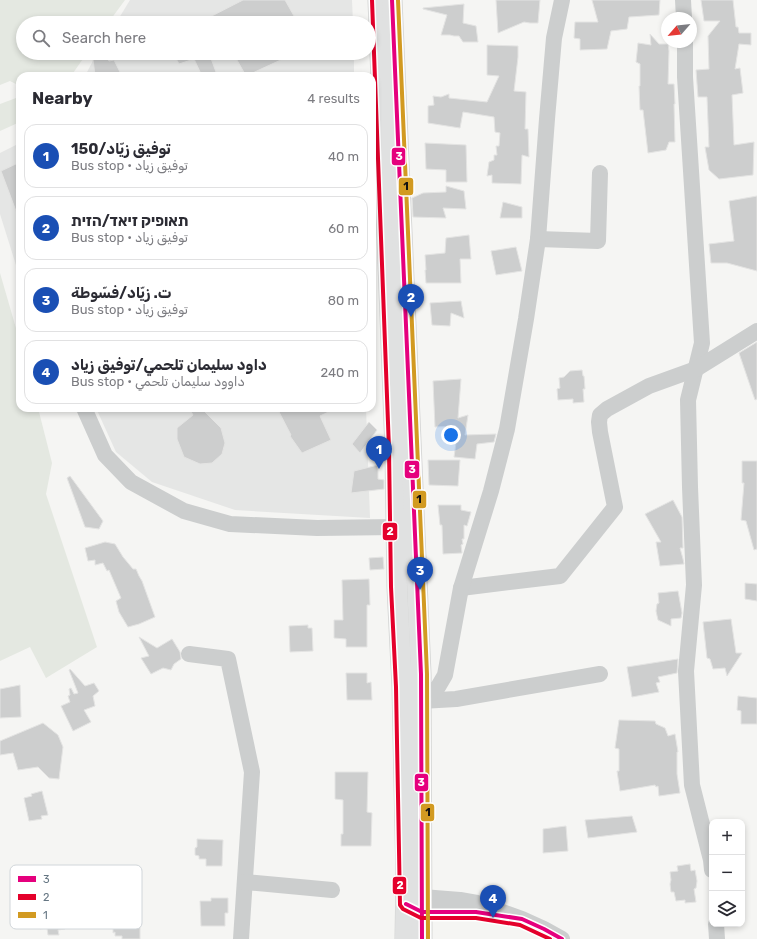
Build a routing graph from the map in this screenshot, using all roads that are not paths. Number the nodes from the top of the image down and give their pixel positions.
1 (378, 0) edge
2 (392, 0) edge
3 (562, 0) edge
4 (684, 0) edge
5 (684, 12) edge
6 (685, 48) edge
7 (600, 173) dead end
8 (538, 239) junction
9 (757, 331) edge
10 (696, 369) junction
11 (86, 412) edge
12 (396, 527) junction
13 (461, 588) junction
14 (189, 654) dead end
15 (446, 664) junction
16 (421, 674) junction
17 (600, 674) dead end
18 (402, 687) junction
19 (421, 701) junction
20 (710, 855) edge
21 (245, 882) junction
22 (332, 890) dead end
23 (416, 904) junction
24 (716, 927) edge
25 (241, 939) edge
26 (405, 939) edge
27 (422, 939) edge
28 (562, 939) edge
29 (717, 939) edge

1 - 12 main road
2 - 16 main road
3 - 8 street
4 - 5 street
6 - 10 street
7 - 8 street
8 - 13 street
9 - 10 street
10 - 13 street
10 - 20 street
11 - 12 street
12 - 18 main road
13 - 15 street
14 - 21 street
15 - 16 street
15 - 19 street
16 - 18 street
16 - 19 main road
17 - 19 street
18 - 19 street
18 - 23 main road
19 - 23 main road
21 - 22 street
21 - 25 street
23 - 26 main road
23 - 27 main road
23 - 28 street
24 - 29 street

